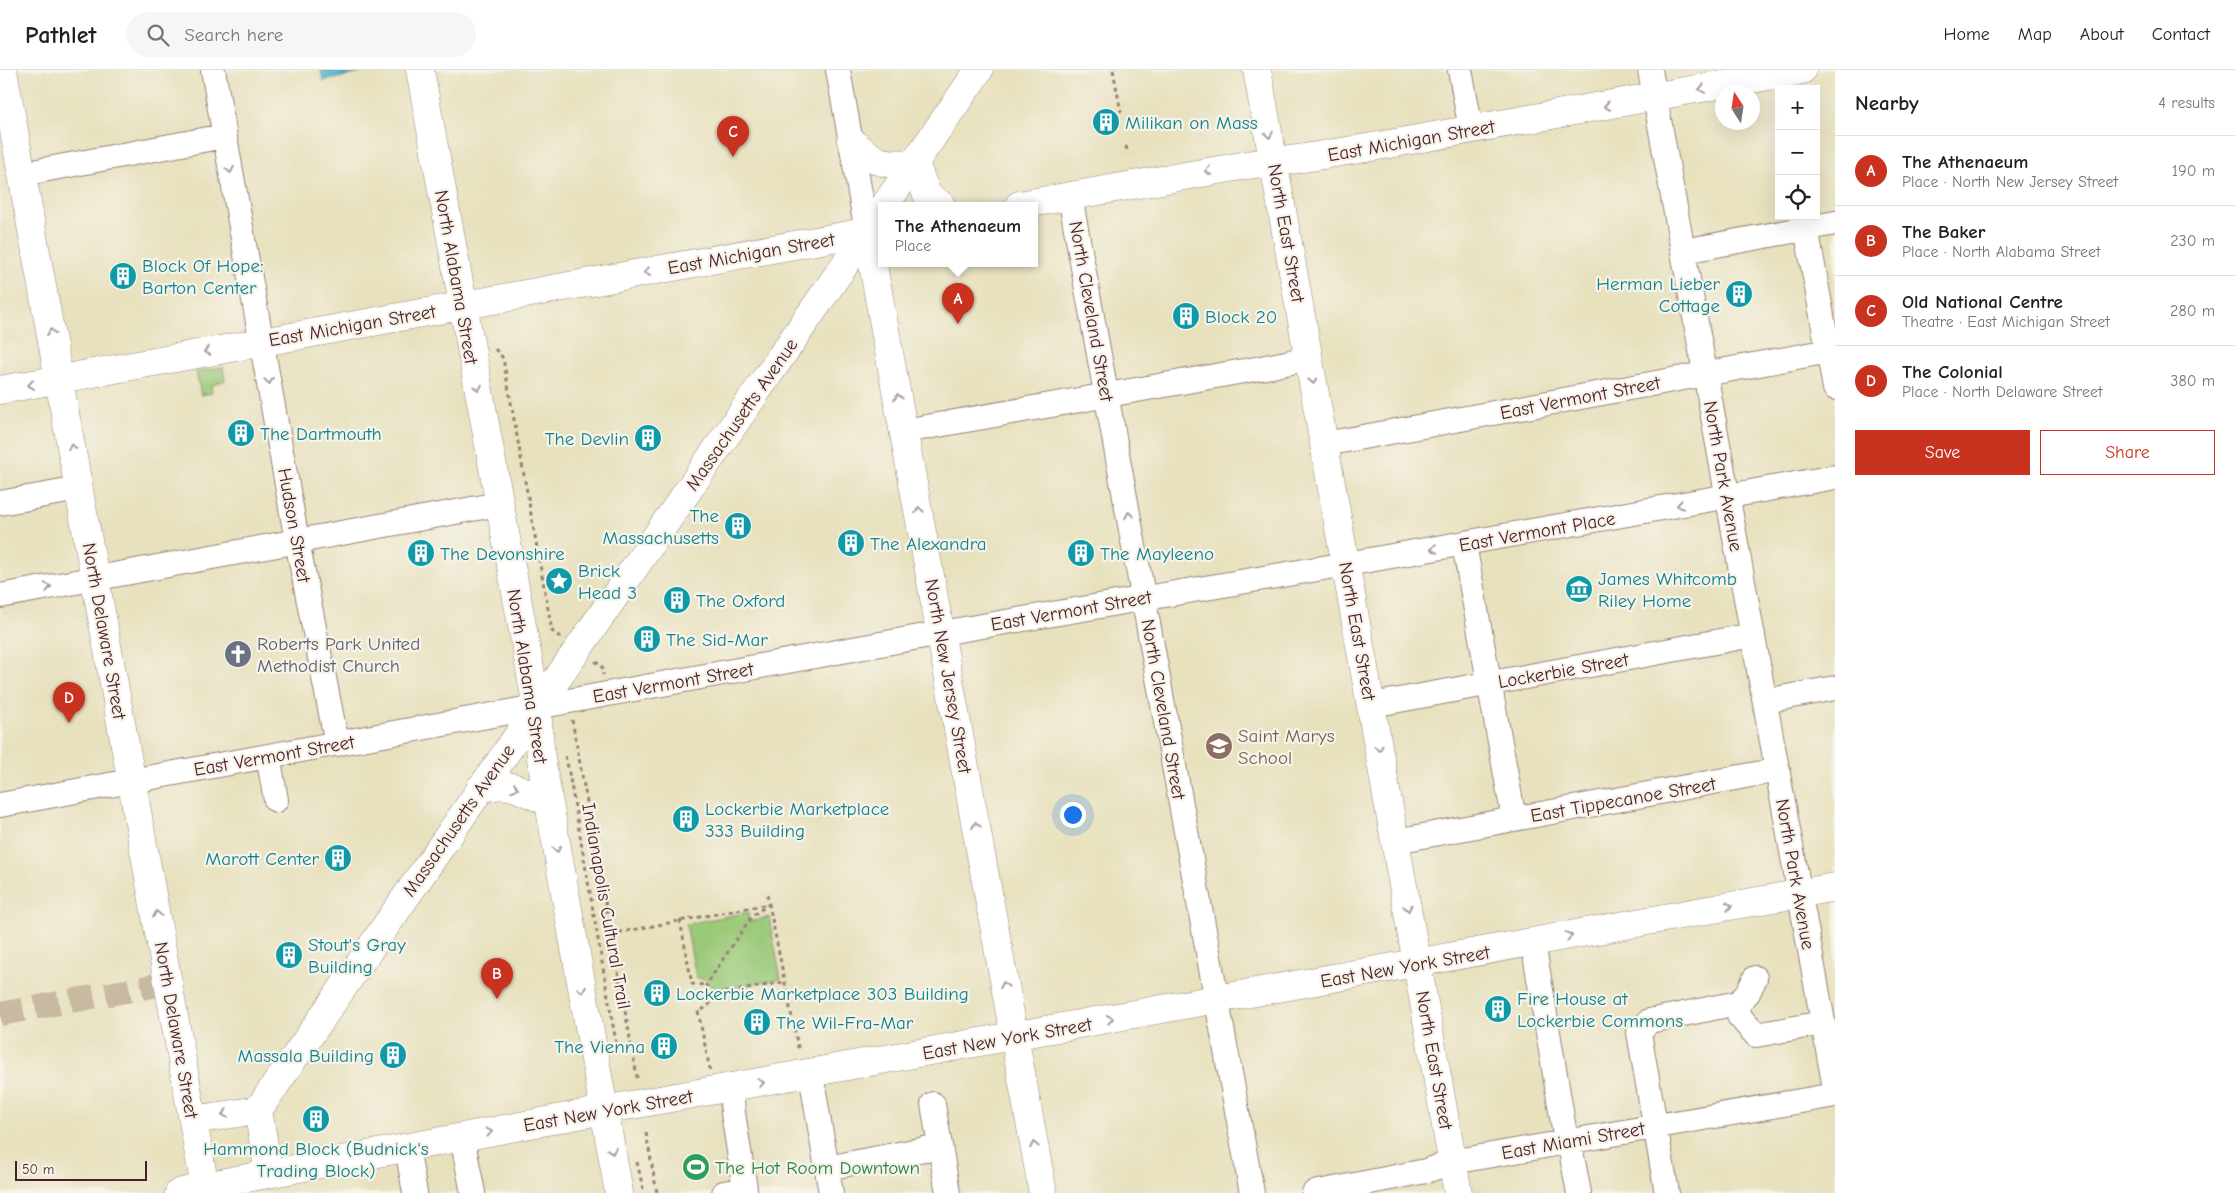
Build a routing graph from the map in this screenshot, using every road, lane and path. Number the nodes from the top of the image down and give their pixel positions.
1 (3, 70) edge
2 (213, 70) edge
3 (420, 70) edge
4 (838, 70) edge
5 (980, 70) edge
6 (1113, 70) edge
7 (1257, 70) edge
8 (1460, 70) edge
9 (1650, 70) edge
10 (1802, 70) edge
11 (1777, 83) edge
12 (1655, 97) junction
13 (1120, 112) dead end
14 (1471, 129) junction
15 (224, 136) junction
16 (851, 141) junction
17 (1126, 146) dead end
18 (1128, 154) dead end
19 (1274, 161) junction
20 (915, 163) junction
21 (22, 174) junction
22 (1070, 196) junction
23 (887, 202) edge
24 (937, 202) edge
25 (1036, 202) edge
26 (1806, 222) edge
27 (1835, 223) edge
28 (877, 224) edge
29 (1684, 251) junction
30 (883, 267) edge
31 (462, 306) junction
32 (261, 341) junction
33 (1832, 351) edge
34 (1309, 355) junction
35 (1706, 373) junction
36 (60, 380) junction
37 (1835, 388) edge
38 (0, 390) edge
39 (1107, 395) junction
40 (904, 431) junction
41 (1325, 444) junction
42 (1835, 477) edge
43 (80, 489) junction
44 (1728, 497) junction
45 (0, 503) edge
46 (499, 504) junction
47 (297, 541) junction
48 (1464, 544) junction
49 (1346, 564) junction
50 (96, 578) junction
51 (0, 596) edge
52 (1143, 598) junction
53 (941, 633) junction
54 (1753, 635) junction
55 (1491, 683) junction
56 (1835, 688) edge
57 (1765, 701) junction
58 (1372, 705) junction
59 (537, 707) junction
60 (337, 744) junction
61 (562, 751) dead end
62 (268, 756) junction
63 (1778, 770) junction
64 (132, 780) junction
65 (480, 788) junction
66 (276, 800) dead end
67 (548, 801) junction
68 (0, 805) edge
69 (1514, 819) junction
70 (1396, 841) junction
71 (1835, 887) edge
72 (1800, 894) junction
73 (767, 895) dead end
74 (769, 904) junction
75 (680, 920) junction
76 (610, 934) dead end
77 (1533, 942) junction
78 (1418, 964) junction
79 (1755, 978) dead end
80 (785, 982) junction
81 (706, 985) junction
82 (712, 995) junction
83 (1217, 1000) junction
84 (1738, 1003) junction
85 (1823, 1022) junction
86 (1014, 1037) junction
87 (618, 1054) dead end
88 (806, 1067) junction
89 (721, 1081) junction
90 (1835, 1088) edge
91 (1835, 1095) edge
92 (933, 1104) dead end
93 (258, 1110) junction
94 (604, 1110) junction
95 (193, 1120) junction
96 (1655, 1125) junction
97 (646, 1133) dead end
98 (462, 1137) junction
99 (1566, 1141) junction
100 (940, 1146) junction
101 (407, 1147) junction
102 (1452, 1162) junction
103 (827, 1168) junction
104 (269, 1174) junction
105 (197, 1191) edge
106 (415, 1193) edge
107 (473, 1193) edge
108 (619, 1193) edge
109 (657, 1193) edge
110 (724, 1193) edge
111 (831, 1193) edge
112 (948, 1193) edge
113 (1043, 1193) edge
114 (1252, 1193) edge
115 (1314, 1193) edge
116 (1458, 1193) edge
117 (1579, 1193) edge
118 (1667, 1193) edge

1 - 21 main road, North Delaware Street
2 - 15 street, Hudson Street
3 - 31 main road, North Alabama Street
4 - 16 street, North New Jersey Street
5 - 20 main road
6 - 13 path
7 -> 19 main road, North East Street
8 - 14 street
9 - 12 street, North Park Avenue
10 - 11 main road, East Michigan Street
11 -> 12 main road, East Michigan Street
12 -> 14 main road, East Michigan Street
12 - 29 street, North Park Avenue
14 - 19 main road, East Michigan Street
15 - 21 street
15 -> 32 street, Hudson Street
16 - 20 main road
16 - 28 street, North New Jersey Street
17 - 18 path
19 -> 22 main road, East Michigan Street
19 - 34 main road, North East Street
20 - 23 main road
20 - 24 main road
36 -> 21 main road, North Delaware Street
22 - 25 main road, East Michigan Street
22 - 39 street, North Cleveland Street
26 - 27 street
26 - 29 street
26 - 33 street
28 -> 31 main road, East Michigan Street
28 - 59 main road, Massachusetts Avenue
29 - 35 street, North Park Avenue
40 -> 30 main road, North New Jersey Street
31 - 32 main road, East Michigan Street
31 -> 46 main road, North Alabama Street
32 -> 36 main road, East Michigan Street
32 -> 47 street, Hudson Street
33 - 35 street, East Vermont Street
33 - 37 street
34 - 39 street
34 -> 41 main road, North East Street
35 - 41 street, East Vermont Street
35 - 44 street, North Park Avenue
36 -> 38 main road, East Michigan Street
43 -> 36 main road, North Delaware Street
39 - 40 street
52 -> 39 street, North Cleveland Street
53 -> 40 main road, North New Jersey Street
41 - 49 main road, North East Street
42 - 44 street, East Vermont Place
43 - 45 street
43 - 50 main road, North Delaware Street
44 -> 48 street, East Vermont Place
44 - 54 street, North Park Avenue
46 - 47 street
46 - 59 main road, North Alabama Street
47 - 50 street
47 - 60 street, Hudson Street
48 -> 49 street, East Vermont Place
48 - 55 street, East Tippecanoe Street
49 - 52 street, East Vermont Street
49 - 58 main road, North East Street
51 -> 50 street
50 - 64 main road, North Delaware Street
52 - 53 street, East Vermont Street
52 - 83 street, North Cleveland Street
53 - 59 street, East Vermont Street
86 -> 53 main road, North New Jersey Street
54 - 55 street, Lockerbie Street
54 - 57 street, North Park Avenue
55 - 58 street, Lockerbie Street
55 - 69 street, East Tippecanoe Street
56 - 57 street
57 - 63 street, North Park Avenue
58 -> 70 main road, North East Street
59 - 60 street, East Vermont Street
59 - 65 main road, Massachusetts Avenue
59 - 67 main road, North Alabama Street
60 - 62 street, East Vermont Street
61 - 87 path, Indianapolis Cultural Trail
62 - 64 street, East Vermont Street
62 - 66 street
63 - 69 street, East Tippecanoe Street
63 - 72 street, North Park Avenue
64 - 68 street, East Vermont Street
95 -> 64 main road, North Delaware Street
65 -> 67 main road
65 - 93 main road, Massachusetts Avenue
67 -> 94 main road, North Alabama Street
69 - 70 street
70 -> 78 main road, North East Street
71 - 72 main road, East New York Street
77 -> 72 main road, East New York Street
72 - 85 street, North Park Avenue
73 - 74 path
74 - 75 path
74 - 80 path
74 - 81 path
75 - 76 path
75 - 81 path
77 - 78 main road, East New York Street
77 - 99 street
78 - 83 main road, East New York Street
78 - 102 main road, North East Street
79 - 84 street
80 - 82 path
80 - 88 path
81 - 82 path
82 - 89 path
86 -> 83 main road, East New York Street
83 - 114 street, North Cleveland Street
84 - 85 street
84 - 96 street
85 - 90 street, North Park Avenue
86 - 88 main road, East New York Street
113 -> 86 main road, North New Jersey Street
89 -> 88 main road, East New York Street
88 - 103 street
89 - 94 main road, East New York Street
89 - 110 street
91 - 96 street, East Miami Street
92 - 100 street
93 -> 95 main road
93 - 104 main road
98 -> 94 main road, East New York Street
94 -> 108 main road, North Alabama Street
95 - 105 main road, North Delaware Street
96 - 99 street, East Miami Street
96 - 118 street
97 - 109 path
98 - 101 main road, East New York Street
98 - 107 street
99 - 102 street, East Miami Street
99 - 117 street
100 - 103 street
100 - 112 street
101 - 104 main road, East New York Street
101 - 106 street
102 - 115 street, East Miami Street
102 - 116 main road, North East Street
103 - 111 street
104 - 105 main road, East New York Street

